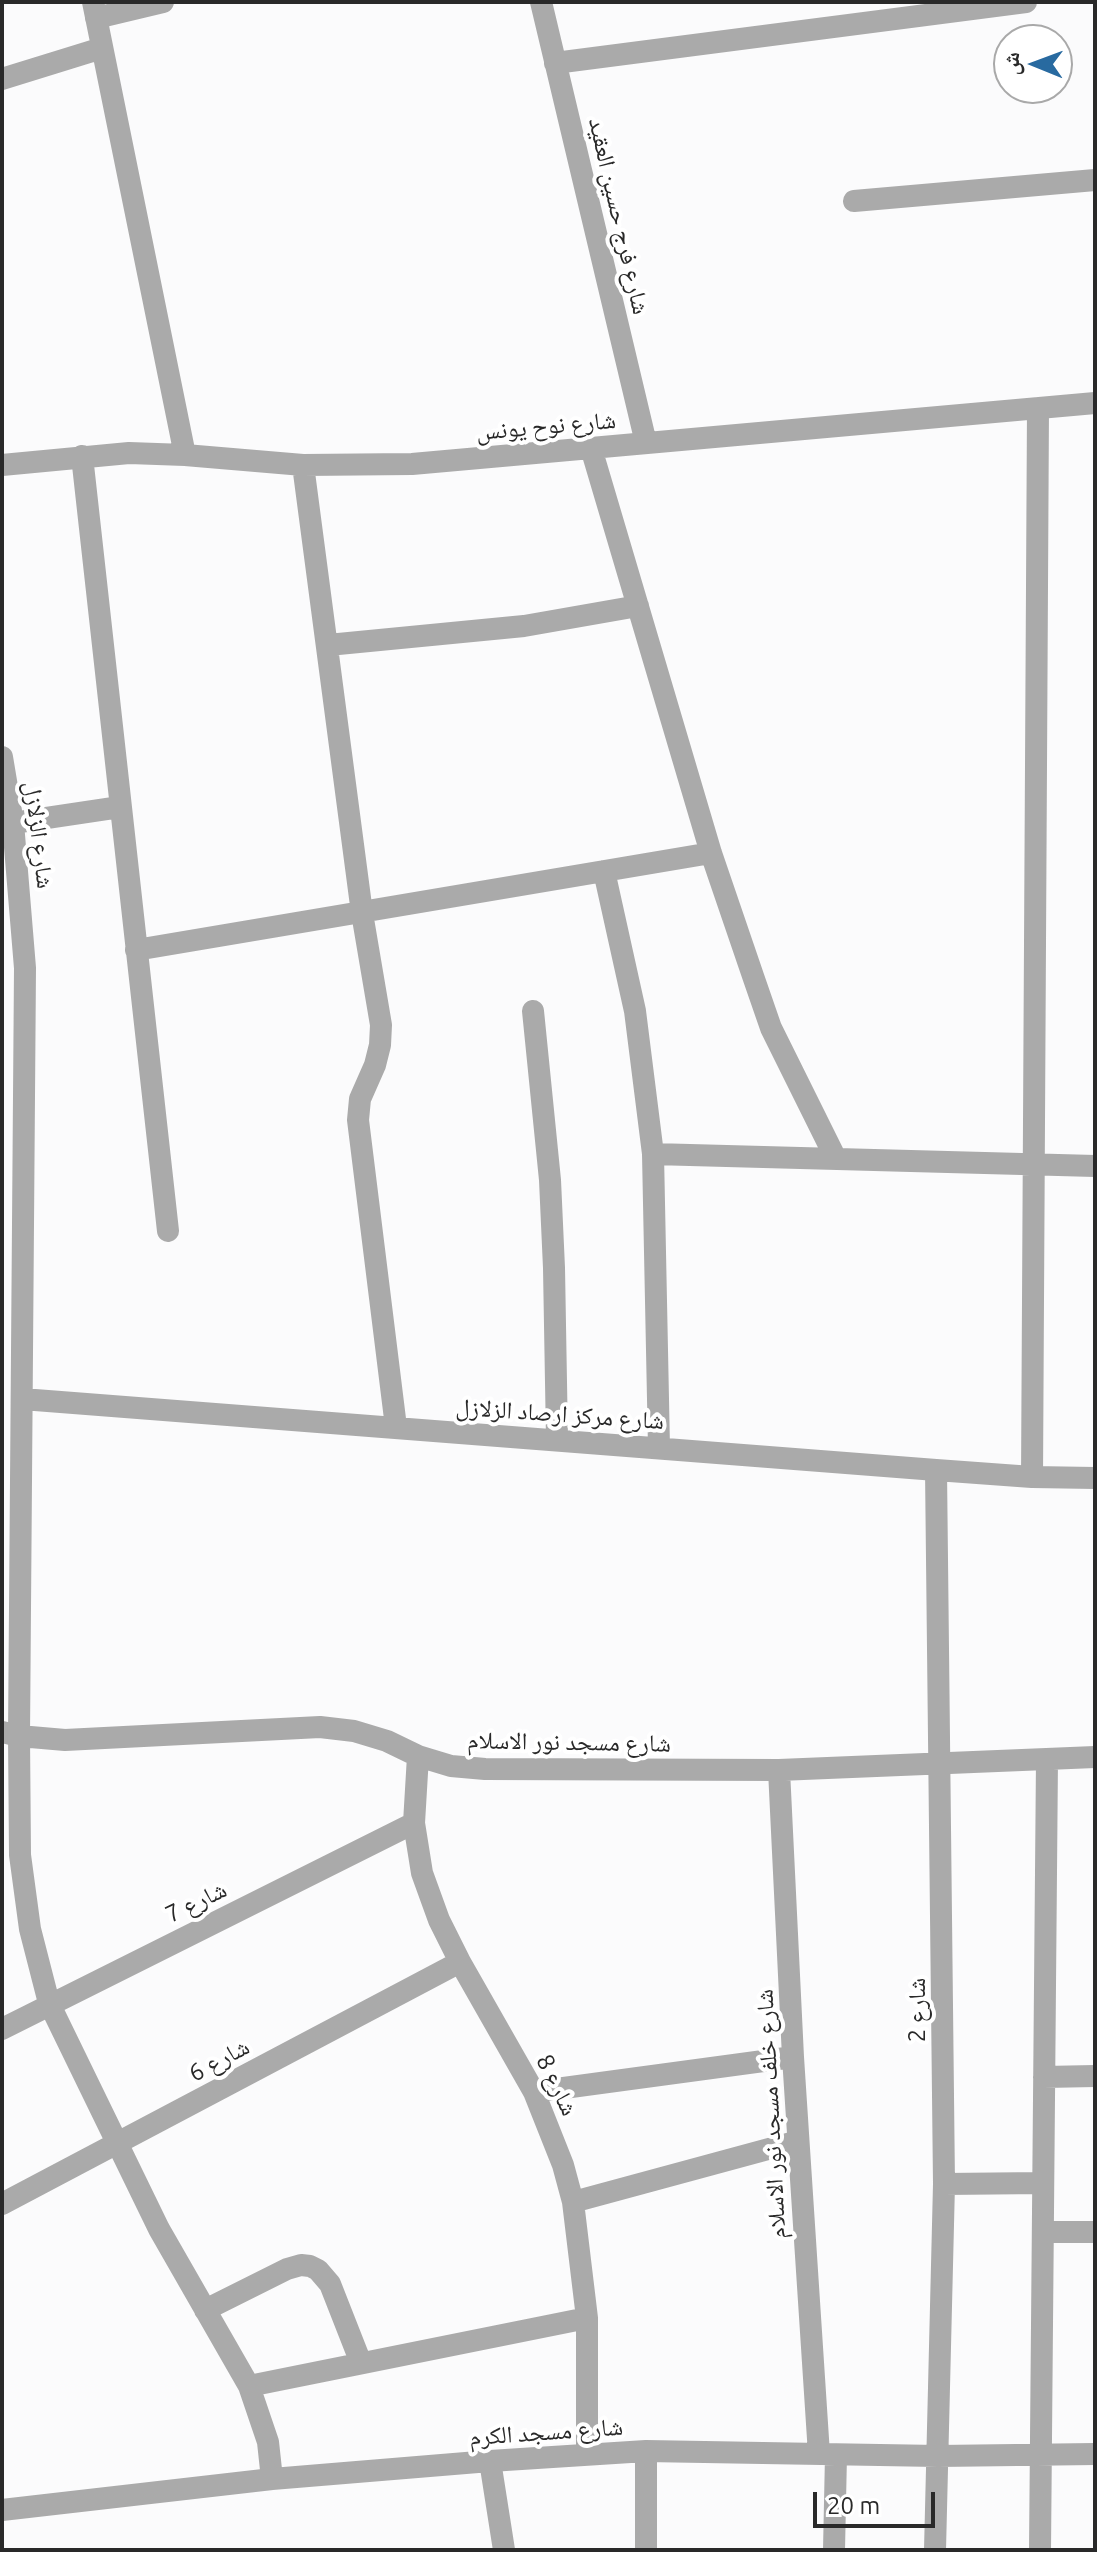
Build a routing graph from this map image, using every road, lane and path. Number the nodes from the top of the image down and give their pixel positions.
1 (163, 2) edge
2 (541, 2) edge
3 (1026, 2) edge
4 (94, 10) edge
5 (102, 48) junction
6 (555, 63) junction
7 (2, 79) edge
8 (1095, 180) edge
9 (854, 201) dead end
10 (1095, 403) edge
11 (1038, 408) junction
12 (646, 443) junction
13 (591, 448) junction
14 (185, 455) junction
15 (82, 456) junction
16 (2, 465) edge
17 (303, 465) junction
18 (638, 606) junction
19 (328, 645) junction
20 (2, 757) edge
21 (120, 807) junction
22 (13, 823) junction
23 (711, 853) junction
24 (604, 871) junction
25 (362, 913) junction
26 (136, 950) junction
27 (533, 1011) dead end
28 (653, 1154) junction
29 (836, 1159) junction
30 (1034, 1165) junction
31 (1095, 1166) edge
32 (168, 1231) dead end
33 (22, 1399) junction
34 (396, 1427) junction
35 (557, 1439) junction
36 (659, 1448) junction
37 (936, 1470) junction
38 (1032, 1477) junction
39 (1095, 1478) edge
40 (11, 1734) edge
41 (418, 1756) junction
42 (1095, 1757) edge
43 (1047, 1759) junction
44 (942, 1763) junction
45 (779, 1770) junction
46 (414, 1823) junction
47 (460, 1962) junction
48 (49, 2003) junction
49 (2, 2029) edge
50 (793, 2057) junction
51 (1095, 2076) edge
52 (1044, 2077) junction
53 (534, 2092) junction
54 (798, 2141) junction
55 (117, 2144) junction
56 (1043, 2183) junction
57 (944, 2184) junction
58 (573, 2202) junction
59 (2, 2204) edge
60 (1043, 2232) junction
61 (1095, 2232) edge
62 (205, 2310) junction
63 (587, 2318) junction
64 (361, 2363) junction
65 (249, 2386) junction
66 (646, 2451) junction
67 (587, 2454) junction
68 (827, 2454) junction
69 (1095, 2454) edge
70 (1042, 2455) junction
71 (938, 2456) junction
72 (490, 2461) junction
73 (272, 2479) junction
74 (2, 2510) edge
75 (504, 2550) edge
76 (646, 2550) edge
77 (834, 2550) edge
78 (935, 2550) edge
79 (1040, 2550) edge

1 - 4 street
2 - 6 street, شارع فرج حسين العقيد
3 - 6 street
4 - 5 street
5 - 7 street
5 - 14 street
6 - 12 street, شارع فرج حسين العقيد
8 - 9 street
10 - 11 street, شارع نوح يونس
11 - 12 street, شارع نوح يونس
11 - 30 street
12 - 13 street, شارع نوح يونس
13 - 17 street, شارع نوح يونس
13 - 18 street
14 - 15 street, شارع نوح يونس
14 - 17 street, شارع نوح يونس
15 - 16 street, شارع نوح يونس
15 - 21 street
17 - 19 street
18 - 19 street
18 - 23 street
19 - 25 street
20 - 22 street, شارع الزلازل
21 - 22 street
21 - 26 street
22 - 33 street, شارع الزلازل
23 - 24 street
23 - 29 street
24 - 25 street
24 - 28 street
25 - 26 street
25 - 34 street
26 - 32 street
27 - 35 street
28 - 29 street
28 - 36 street
29 - 30 street
30 - 31 street
30 - 38 street
33 - 34 street, شارع مركز ارصاد الزلازل
33 - 40 street, شارع الزلازل
34 - 35 street, شارع مركز ارصاد الزلازل
35 - 36 street, شارع مركز ارصاد الزلازل
36 - 37 street, شارع مركز ارصاد الزلازل
37 - 38 street, شارع مركز ارصاد الزلازل
37 - 44 street, شارع 2
38 - 39 street, شارع مركز ارصاد الزلازل
40 - 41 street, شارع مسجد نور الاسلام
40 - 48 street, شارع الزلازل
41 - 45 street, شارع مسجد نور الاسلام
41 - 46 street, شارع 8
42 - 43 street, شارع مسجد نور الاسلام
43 - 44 street, شارع مسجد نور الاسلام
43 - 52 street
44 - 45 street, شارع مسجد نور الاسلام
44 - 57 street, شارع 2
45 - 50 street, شارع خلف مسجد نور الاسلام
46 - 47 street, شارع 8
46 - 48 street, شارع 7
47 - 53 street, شارع 8
47 - 55 street, شارع 6
48 - 49 street, شارع 7
48 - 55 street, شارع الزلازل
50 - 53 street
50 - 54 street, شارع خلف مسجد نور الاسلام
51 - 52 street
52 - 56 street
53 - 58 street, شارع 8
54 - 58 street
54 - 68 street, شارع خلف مسجد نور الاسلام
55 - 59 street, شارع 6
55 - 62 street, شارع الزلازل
56 - 57 street
56 - 60 street
57 - 71 street, شارع 2
58 - 63 street, شارع 8
60 - 61 street
60 - 70 street
62 - 64 street
62 - 65 street, شارع الزلازل
63 - 64 street
63 - 67 street, شارع 8
64 - 65 street
65 - 73 street, شارع الزلازل
66 - 67 street, شارع مسجد الكرم
66 - 68 street, شارع مسجد الكرم
66 - 76 street
67 - 72 street, شارع مسجد الكرم
68 - 71 street, شارع مسجد الكرم
68 - 77 street, شارع خلف مسجد نور الاسلام
69 - 70 street, شارع مسجد الكرم
70 - 71 street, شارع مسجد الكرم
70 - 79 street
71 - 78 street, شارع 2
72 - 73 street, شارع مسجد الكرم
72 - 75 street
73 - 74 street, شارع مسجد الكرم

